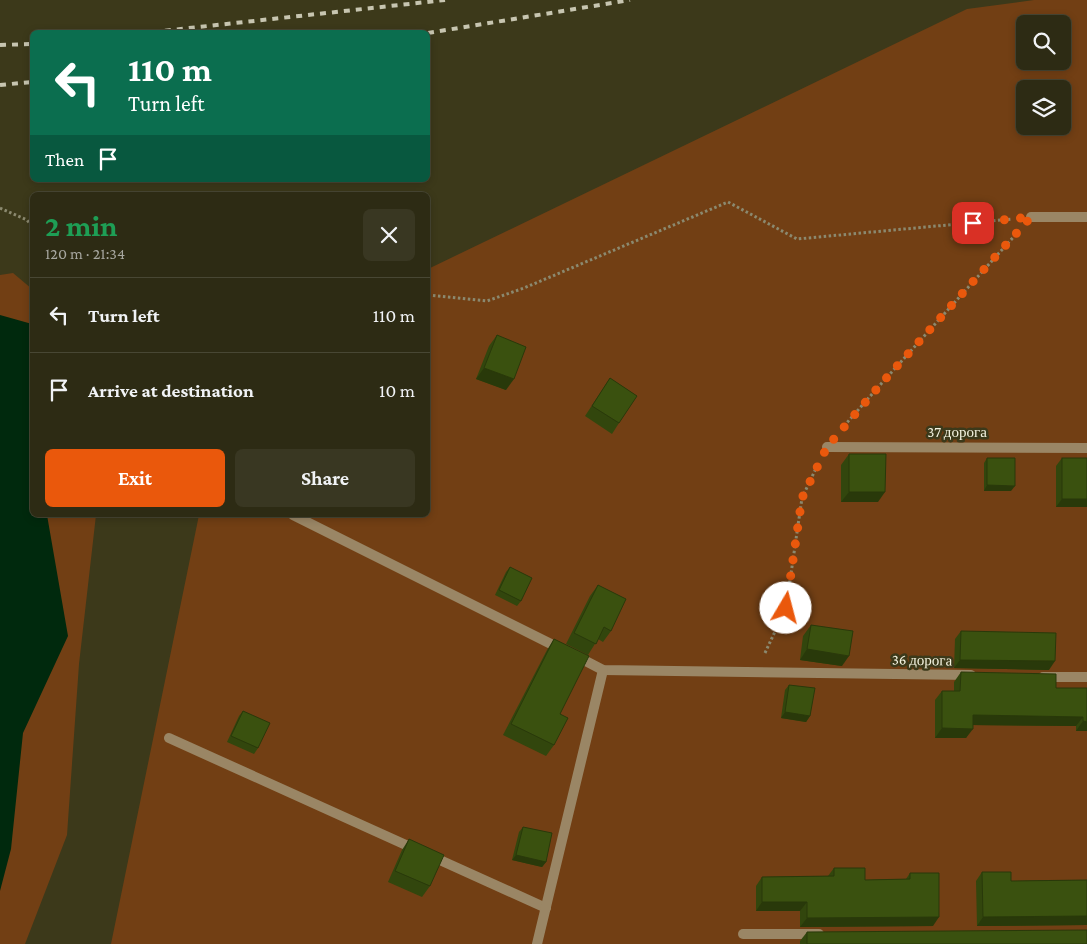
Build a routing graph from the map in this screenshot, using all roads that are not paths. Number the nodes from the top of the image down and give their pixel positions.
1 (1031, 217) road end
2 (1087, 217) edge
3 (827, 447) road end
4 (1087, 448) edge
5 (297, 517) edge
6 (603, 670) junction
7 (980, 676) edge
8 (1029, 676) edge
9 (1087, 677) edge
10 (169, 738) dead end
11 (546, 908) junction
12 (743, 934) dead end
13 (831, 934) edge
14 (537, 944) edge

1 - 2 lane
3 - 4 lane, 37 дорога
5 - 6 lane
6 - 7 lane, 36 дорога
6 - 11 lane
8 - 9 lane
10 - 11 lane
11 - 14 lane
12 - 13 lane

